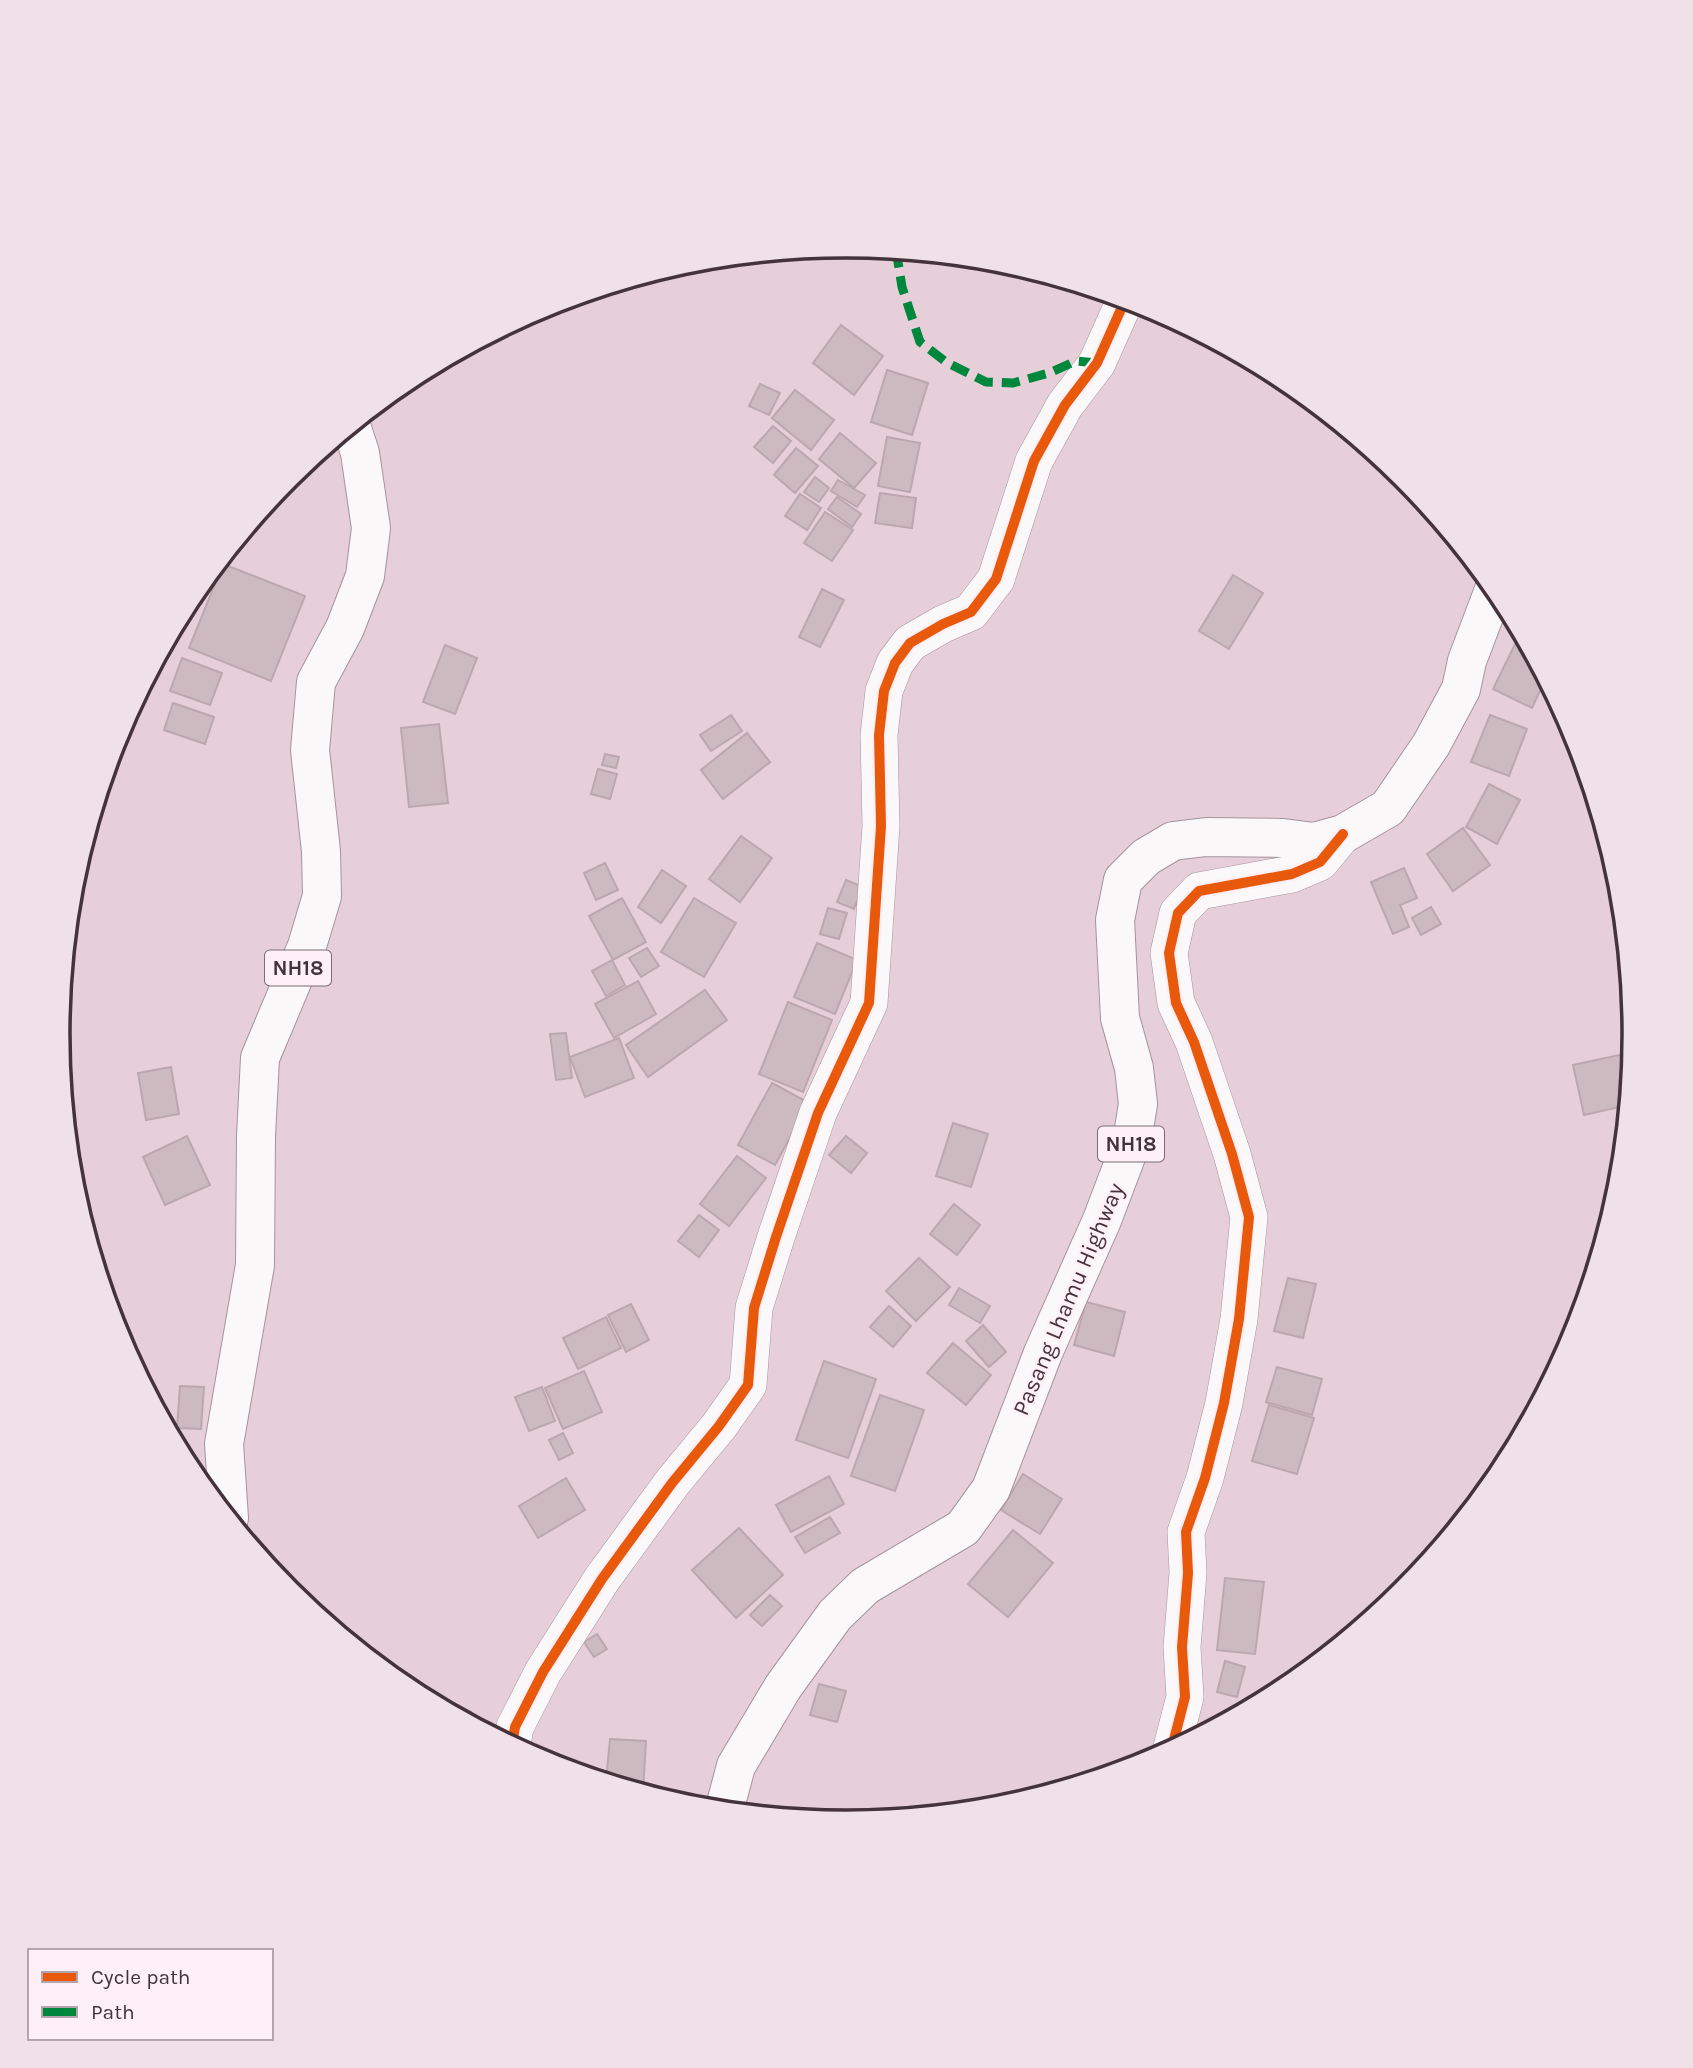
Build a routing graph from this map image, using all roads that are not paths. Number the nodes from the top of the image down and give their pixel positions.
1 (1123, 309) edge
2 (354, 434) edge
3 (1490, 600) edge
4 (1343, 834) junction
5 (228, 1504) edge
6 (514, 1735) edge
7 (1175, 1737) edge
8 (727, 1801) edge

1 - 6 street
2 - 5 main road, NH18
3 - 4 main road, Pasang Lhamu Highway / NH18
4 - 7 street
4 - 8 main road, Pasang Lhamu Highway / NH18

